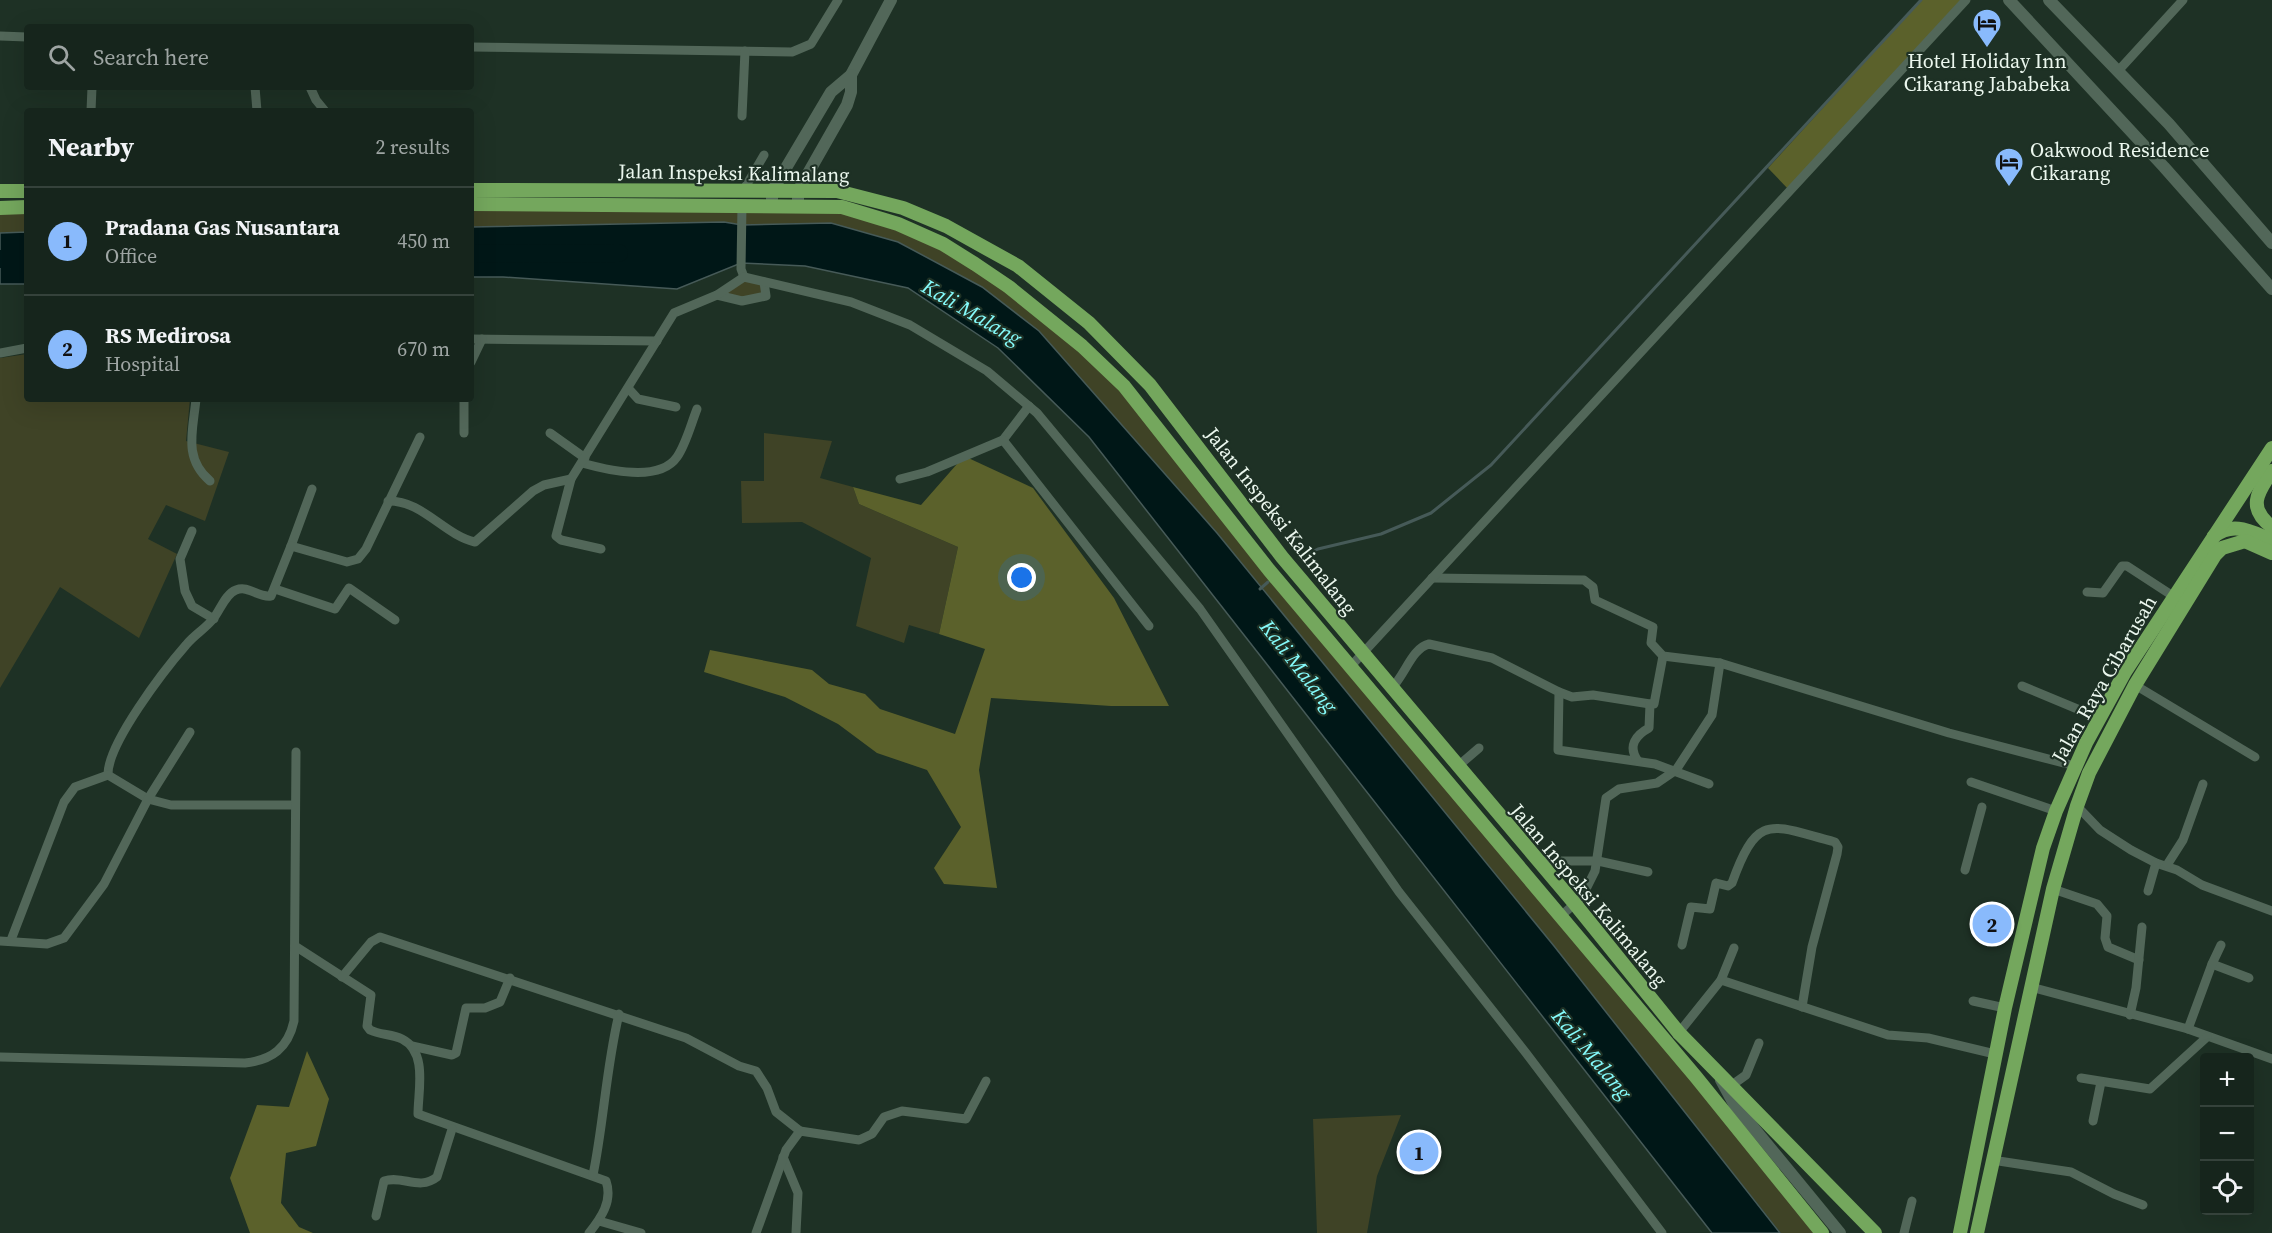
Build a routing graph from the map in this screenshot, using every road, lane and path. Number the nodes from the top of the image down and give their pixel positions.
1 (838, 0) edge
2 (891, 0) edge
3 (1966, 0) edge
4 (2009, 0) edge
5 (2049, 0) edge
6 (2182, 0) edge
7 (0, 36) edge
8 (24, 37) edge
9 (474, 47) edge
10 (745, 51) junction
11 (2119, 70) junction
12 (850, 75) junction
13 (92, 90) edge
14 (255, 90) edge
15 (311, 90) edge
16 (91, 108) edge
17 (257, 108) edge
18 (323, 108) edge
19 (742, 116) dead end
20 (765, 155) dead end
21 (474, 190) edge
22 (742, 190) junction
23 (0, 191) edge
24 (24, 191) edge
25 (772, 191) junction
26 (798, 191) junction
27 (822, 191) junction
28 (474, 204) edge
29 (742, 205) junction
30 (772, 205) junction
31 (798, 205) junction
32 (823, 206) junction
33 (24, 207) edge
34 (0, 208) edge
35 (2272, 243) edge
36 (744, 277) junction
37 (764, 282) junction
38 (2272, 289) edge
39 (717, 295) junction
40 (474, 339) edge
41 (482, 339) junction
42 (657, 340) junction
43 (24, 349) edge
44 (0, 353) edge
45 (474, 356) edge
46 (1124, 357) junction
47 (1109, 371) junction
48 (628, 388) junction
49 (196, 402) edge
50 (464, 402) edge
51 (1029, 406) junction
52 (676, 407) dead end
53 (697, 409) dead end
54 (464, 433) dead end
55 (550, 433) dead end
56 (420, 437) dead end
57 (1003, 440) junction
58 (2272, 448) edge
59 (584, 460) junction
60 (2272, 471) edge
61 (571, 479) junction
62 (900, 479) dead end
63 (210, 481) dead end
64 (2245, 488) junction
65 (312, 489) dead end
66 (388, 501) junction
67 (2272, 527) edge
68 (192, 531) dead end
69 (2243, 534) junction
70 (2212, 537) junction
71 (2272, 540) edge
72 (291, 546) junction
73 (601, 549) dead end
74 (2272, 553) edge
75 (1432, 578) junction
76 (275, 589) junction
77 (2087, 592) dead end
78 (2174, 596) junction
79 (214, 619) junction
80 (395, 620) dead end
81 (1149, 626) dead end
82 (1362, 654) junction
83 (1663, 656) junction
84 (1720, 663) junction
85 (1351, 666) junction
86 (2135, 685) junction
87 (2022, 686) dead end
88 (1391, 689) junction
89 (1559, 692) junction
90 (1650, 704) junction
91 (2099, 718) junction
92 (190, 732) dead end
93 (1435, 742) junction
94 (1479, 748) dead end
95 (296, 752) dead end
96 (1423, 752) junction
97 (2255, 757) dead end
98 (1638, 761) junction
99 (2075, 766) junction
100 (1457, 767) junction
101 (1676, 770) junction
102 (108, 775) junction
103 (1971, 782) dead end
104 (1709, 784) dead end
105 (2203, 784) dead end
106 (148, 798) junction
107 (295, 805) junction
108 (2077, 806) junction
109 (1982, 807) dead end
110 (2056, 811) junction
111 (1498, 816) junction
112 (1486, 827) junction
113 (1537, 861) junction
114 (1598, 861) junction
115 (2156, 863) junction
116 (2167, 865) junction
117 (1965, 870) dead end
118 (1648, 872) dead end
119 (2053, 889) junction
120 (2148, 891) dead end
121 (1575, 904) junction
122 (2272, 911) edge
123 (1561, 916) junction
124 (2142, 927) dead end
125 (11, 940) junction
126 (0, 941) edge
127 (1682, 945) dead end
128 (2221, 945) dead end
129 (295, 946) junction
130 (1734, 948) dead end
131 (2139, 960) junction
132 (2212, 964) junction
133 (342, 977) junction
134 (510, 978) junction
135 (2249, 978) dead end
136 (1721, 980) junction
137 (2031, 987) junction
138 (1973, 1001) dead end
139 (1802, 1007) junction
140 (2005, 1008) junction
141 (619, 1014) junction
142 (2130, 1015) junction
143 (2188, 1029) junction
144 (1679, 1033) junction
145 (2207, 1037) junction
146 (1668, 1043) junction
147 (1759, 1043) dead end
148 (412, 1046) junction
149 (1995, 1054) junction
150 (0, 1057) edge
151 (2272, 1059) edge
152 (1714, 1068) junction
153 (1696, 1077) junction
154 (2081, 1078) dead end
155 (986, 1081) dead end
156 (2101, 1082) junction
157 (1732, 1085) junction
158 (1736, 1106) junction
159 (2093, 1121) dead end
160 (452, 1128) junction
161 (800, 1131) junction
162 (783, 1157) junction
163 (1992, 1160) junction
164 (593, 1175) junction
165 (1912, 1201) dead end
166 (2143, 1205) dead end
167 (376, 1216) dead end
168 (599, 1221) junction
169 (589, 1233) edge
170 (641, 1233) edge
171 (756, 1233) edge
172 (796, 1233) edge
173 (1662, 1233) edge
174 (1822, 1233) edge
175 (1840, 1233) edge
176 (1875, 1233) edge
177 (1904, 1233) edge
178 (1960, 1233) edge
179 (1977, 1233) edge

1 - 10 street
2 - 12 main road
3 - 75 street
4 - 38 main road
5 - 11 main road
6 - 11 street
7 - 8 street
9 - 10 street
10 - 19 street
11 - 35 main road
12 - 25 main road
12 - 26 main road
13 - 16 street
14 - 17 street
15 - 18 street
20 - 22 street
21 - 22 main road, Jalan Inspeksi Kalimalang
22 - 25 main road, Jalan Inspeksi Kalimalang
23 - 24 main road
25 - 26 main road, Jalan Inspeksi Kalimalang
25 - 30 main road
26 - 27 main road, Jalan Inspeksi Kalimalang
26 - 31 main road
27 - 32 main road
27 - 46 main road, Jalan Inspeksi Kalimalang
28 - 29 main road, Jalan Inspeksi Kalimalang
29 - 30 main road, Jalan Inspeksi Kalimalang
29 - 36 street
30 - 31 main road, Jalan Inspeksi Kalimalang
31 - 32 main road, Jalan Inspeksi Kalimalang
32 - 47 main road, Jalan Inspeksi Kalimalang
33 - 34 main road
36 - 37 street
36 - 39 street
37 - 39 street
37 - 51 street
39 - 42 street
40 - 41 street
41 - 42 street
41 - 45 street
42 - 48 street
43 - 44 street
46 - 47 main road
46 - 82 main road, Jalan Inspeksi Kalimalang
47 - 85 main road, Jalan Inspeksi Kalimalang
48 - 52 street
48 - 59 street
49 - 63 street
50 - 54 street
51 - 57 street
51 - 173 street
53 - 59 street
55 - 59 street
56 - 66 street
57 - 62 street
57 - 81 street
58 - 64 main road, Jalan Raya Cibarusah
59 - 61 street
60 - 67 main road
61 - 66 street
61 - 73 street
64 - 69 main road
64 - 70 main road, Jalan Raya Cibarusah
65 - 72 street
66 - 72 street
68 - 79 street
69 - 70 main road
69 - 71 main road
69 - 74 main road
69 - 86 main road, Jalan Raya Cibarusah
70 - 78 main road, Jalan Raya Cibarusah
72 - 76 street
75 - 82 street
75 - 83 street
76 - 79 street
76 - 80 street
77 - 78 street
78 - 91 main road, Jalan Raya Cibarusah
79 - 102 street
82 - 85 street
82 - 88 main road, Jalan Inspeksi Kalimalang
83 - 84 street
83 - 90 street
84 - 99 street
84 - 101 street
85 - 96 main road, Jalan Inspeksi Kalimalang
86 - 97 street
86 - 108 main road, Jalan Raya Cibarusah
87 - 91 street
88 - 89 street
88 - 93 main road, Jalan Inspeksi Kalimalang
89 - 90 street
89 - 98 street
90 - 98 street
91 - 99 main road, Jalan Raya Cibarusah
92 - 106 street
93 - 96 main road
93 - 100 main road, Jalan Inspeksi Kalimalang
94 - 100 street
95 - 107 street
96 - 112 main road, Jalan Inspeksi Kalimalang
98 - 101 street
99 - 110 main road, Jalan Raya Cibarusah
100 - 111 main road, Jalan Inspeksi Kalimalang
101 - 104 street
101 - 114 street
102 - 106 street
102 - 125 street
103 - 110 street
105 - 116 street
106 - 107 street
106 - 125 street
107 - 129 street
108 - 115 street
108 - 119 main road, Jalan Raya Cibarusah
109 - 117 street
110 - 140 main road, Jalan Raya Cibarusah
111 - 112 main road
111 - 113 main road, Jalan Inspeksi Kalimalang
112 - 123 main road, Jalan Inspeksi Kalimalang
113 - 114 street
113 - 121 main road, Jalan Inspeksi Kalimalang
114 - 118 street
114 - 121 street
115 - 116 street
115 - 120 street
116 - 122 street
119 - 131 street
119 - 137 main road, Jalan Raya Cibarusah
121 - 123 street
121 - 144 main road, Jalan Inspeksi Kalimalang
123 - 146 main road, Jalan Inspeksi Kalimalang
124 - 131 street
125 - 126 street
127 - 139 street
128 - 132 street
129 - 133 street
129 - 150 street
130 - 136 street
131 - 142 street
132 - 135 street
132 - 143 street
133 - 134 street
133 - 148 street
134 - 141 street
134 - 148 street
136 - 139 street
136 - 144 street
137 - 142 street
137 - 163 main road, Jalan Raya Cibarusah
138 - 140 street
139 - 149 street
140 - 149 main road, Jalan Raya Cibarusah
141 - 161 street
141 - 164 street
142 - 143 street
143 - 145 street
144 - 146 street
144 - 152 main road, Jalan Inspeksi Kalimalang
145 - 151 street
145 - 156 street
146 - 153 main road, Jalan Inspeksi Kalimalang
147 - 157 street
148 - 160 street
149 - 178 main road, Jalan Raya Cibarusah
152 - 157 main road, Jalan Inspeksi Kalimalang
152 - 158 main road
153 - 158 main road
153 - 174 main road, Jalan Inspeksi Kalimalang
154 - 156 street
155 - 161 street
156 - 159 street
157 - 176 main road, Jalan Inspeksi Kalimalang
158 - 175 main road
160 - 164 street
160 - 167 street
161 - 162 street
162 - 171 street
162 - 172 street
163 - 166 street
163 - 179 main road, Jalan Raya Cibarusah
164 - 168 street
165 - 177 street
168 - 169 street
168 - 170 street

